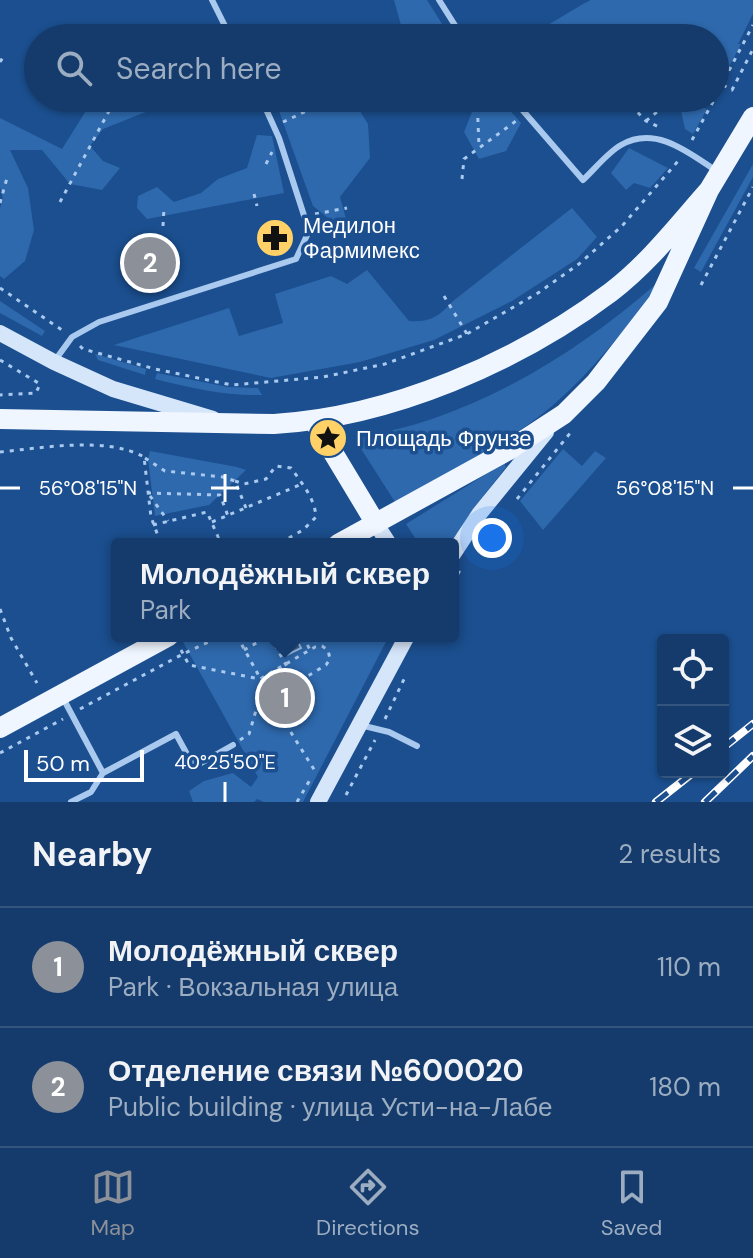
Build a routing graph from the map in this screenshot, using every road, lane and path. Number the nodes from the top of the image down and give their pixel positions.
1 (212, 0) edge
2 (439, 0) edge
3 (448, 15) junction
4 (224, 24) edge
5 (441, 24) edge
6 (454, 24) edge
7 (753, 27) edge
8 (753, 49) edge
9 (5, 54) dead end
10 (0, 62) edge
11 (730, 69) edge
12 (729, 88) edge
13 (108, 112) edge
14 (268, 112) edge
15 (303, 112) edge
16 (478, 112) edge
17 (637, 112) edge
18 (657, 112) edge
19 (707, 112) edge
20 (525, 113) joint
21 (753, 117) edge
22 (275, 125) junction
23 (479, 148) junction
24 (686, 151) junction
25 (7, 178) dead end
26 (462, 179) dead end
27 (714, 181) junction
28 (753, 187) edge
29 (254, 194) dead end
30 (60, 202) dead end
31 (0, 203) edge
32 (257, 206) dead end
33 (164, 207) dead end
34 (347, 208) dead end
35 (305, 215) junction
36 (163, 226) dead end
37 (701, 285) dead end
38 (0, 288) edge
39 (444, 296) dead end
40 (0, 333) edge
41 (467, 334) junction
42 (72, 337) junction
43 (0, 360) edge
44 (54, 362) junction
45 (0, 395) edge
46 (564, 414) junction
47 (0, 419) edge
48 (45, 420) junction
49 (314, 421) junction
50 (223, 422) junction
51 (0, 427) edge
52 (0, 452) edge
53 (144, 457) junction
54 (235, 481) junction
55 (302, 484) junction
56 (147, 493) junction
57 (246, 508) junction
58 (228, 516) junction
59 (168, 521) junction
60 (212, 522) junction
61 (376, 524) junction
62 (153, 525) junction
63 (158, 538) edge
64 (219, 538) edge
65 (289, 538) edge
66 (349, 538) edge
67 (385, 538) edge
68 (459, 556) edge
69 (0, 609) edge
70 (158, 642) edge
71 (208, 642) edge
72 (240, 642) edge
73 (259, 642) edge
74 (273, 642) edge
75 (306, 642) edge
76 (404, 642) edge
77 (244, 650) junction
78 (310, 650) junction
79 (286, 664) junction
80 (189, 665) dead end
81 (410, 667) dead end
82 (260, 679) junction
83 (37, 683) dead end
84 (296, 683) junction
85 (264, 685) junction
86 (61, 695) junction
87 (271, 699) junction
88 (258, 706) junction
89 (72, 714) junction
90 (360, 725) junction
91 (0, 728) edge
92 (381, 730) junction
93 (233, 745) joint
94 (417, 746) dead end
95 (0, 753) edge
96 (103, 773) junction
97 (346, 795) dead end
98 (71, 802) edge
99 (297, 802) edge
100 (318, 802) edge

1 - 4 lane
2 - 3 lane
3 - 5 path
3 - 6 lane
7 - 11 path
8 - 12 path
9 - 10 path
13 - 30 path
14 - 22 lane
15 - 22 path
16 - 23 path
17 - 18 path
19 - 24 path
20 - 23 path
20 - 24 lane
21 - 27 main road
22 - 35 lane
23 - 26 path
24 - 27 lane
24 - 41 path
25 - 31 path
27 - 46 main road
27 - 49 main road
28 - 37 path
29 - 32 path
33 - 36 path
34 - 35 path
35 - 42 lane
38 - 42 path
39 - 41 path
40 - 44 main road
41 - 42 path
42 - 44 lane
43 - 45 path
44 - 50 main road
46 - 61 main road
46 - 68 main road
47 - 48 main road
48 - 50 main road
48 - 51 main road
49 - 50 main road
49 - 61 main road
52 - 53 path
53 - 54 path
53 - 56 path
54 - 55 path
54 - 57 path
55 - 57 path
55 - 65 path
56 - 58 path
56 - 59 path
56 - 62 path
57 - 58 path
58 - 60 path
59 - 60 path
59 - 62 path
60 - 64 path
61 - 66 main road
61 - 67 main road
62 - 63 path
69 - 83 path
70 - 86 main road
71 - 89 path
72 - 77 path
73 - 77 path
74 - 79 path
75 - 78 path
76 - 90 main road
77 - 82 path
78 - 79 path
78 - 84 path
79 - 82 path
79 - 84 path
80 - 82 path
81 - 92 path
82 - 85 path
84 - 87 path
85 - 87 path
85 - 88 path
86 - 89 lane
86 - 91 main road
87 - 88 path
87 - 99 path
88 - 93 path
89 - 95 path
89 - 96 lane
90 - 92 lane
90 - 100 main road
92 - 94 lane
92 - 97 path
93 - 96 lane
96 - 98 lane

